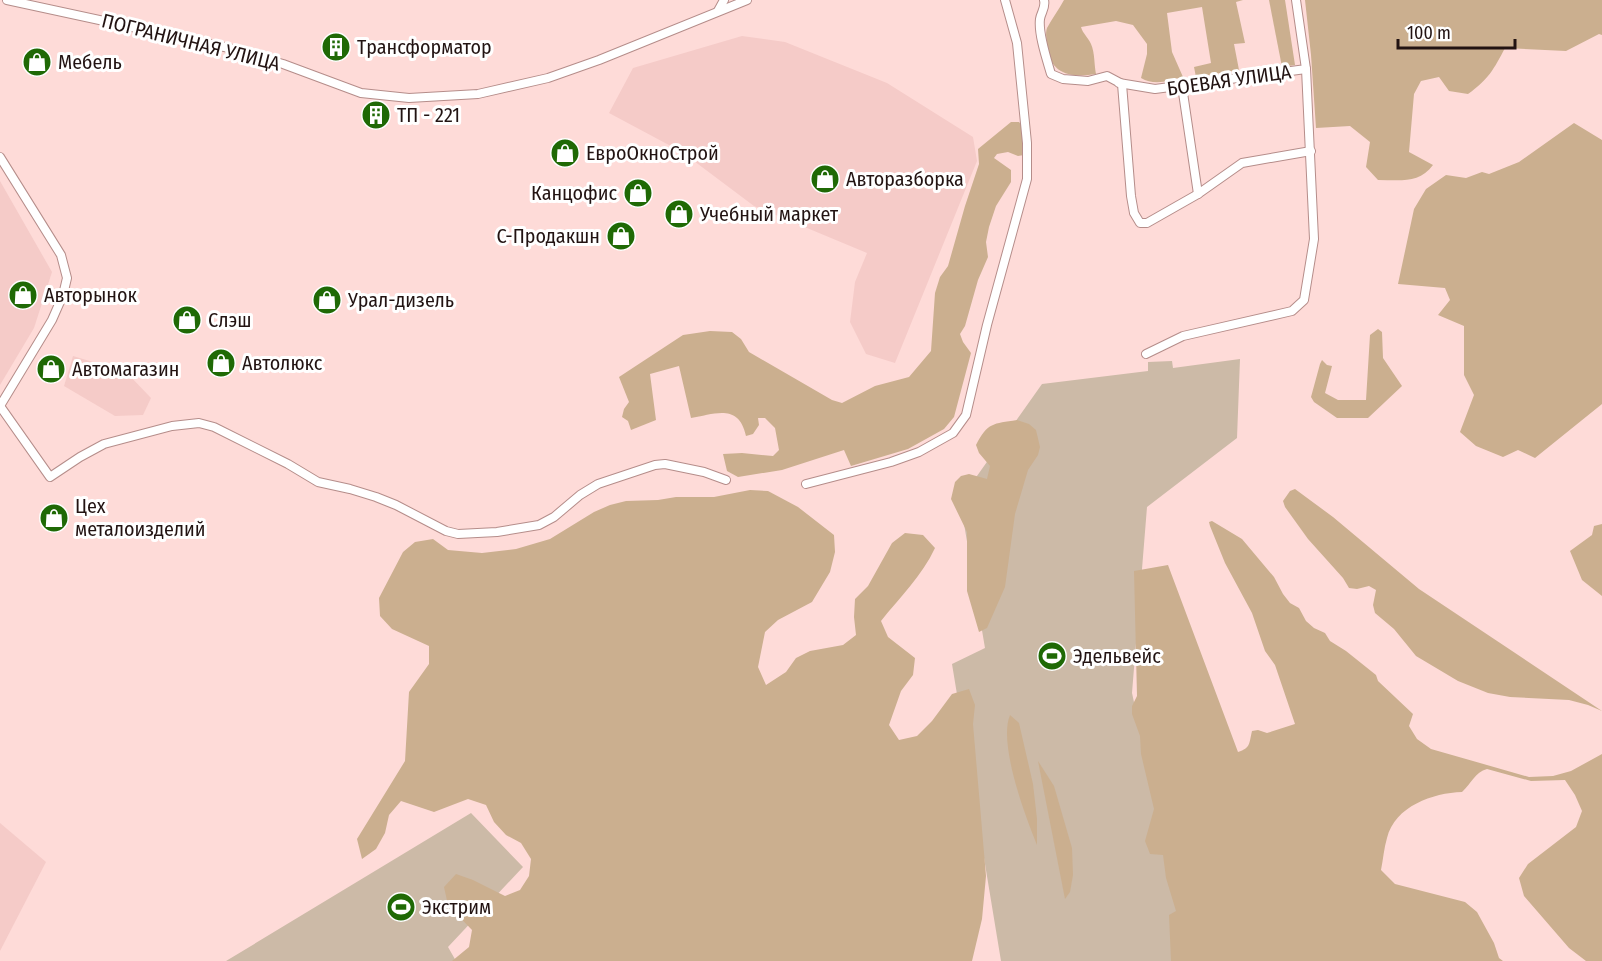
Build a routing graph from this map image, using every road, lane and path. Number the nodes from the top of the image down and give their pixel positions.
1 (7, 0) edge
2 (723, 0) edge
3 (747, 0) edge
4 (1005, 0) edge
5 (1044, 0) edge
6 (1296, 0) edge
7 (718, 11) junction
8 (1306, 69) junction
9 (1120, 83) junction
10 (1182, 86) junction
11 (1311, 151) junction
12 (0, 157) edge
13 (1198, 194) junction
14 (1146, 354) dead end
15 (0, 406) edge
16 (726, 480) dead end
17 (806, 484) dead end

1 - 7 street, ПОГРАНИЧНАЯ УЛИЦА
2 - 7 street
3 - 7 street, ПОГРАНИЧНАЯ УЛИЦА
4 - 17 street
5 - 9 street, БОЕВАЯ УЛИЦА
6 - 8 street, БОЕВАЯ УЛИЦА
8 - 10 street, БОЕВАЯ УЛИЦА
8 - 11 street
9 - 10 street, БОЕВАЯ УЛИЦА
9 - 13 street
10 - 13 street
11 - 13 street
11 - 14 street
12 - 15 street
15 - 16 street

